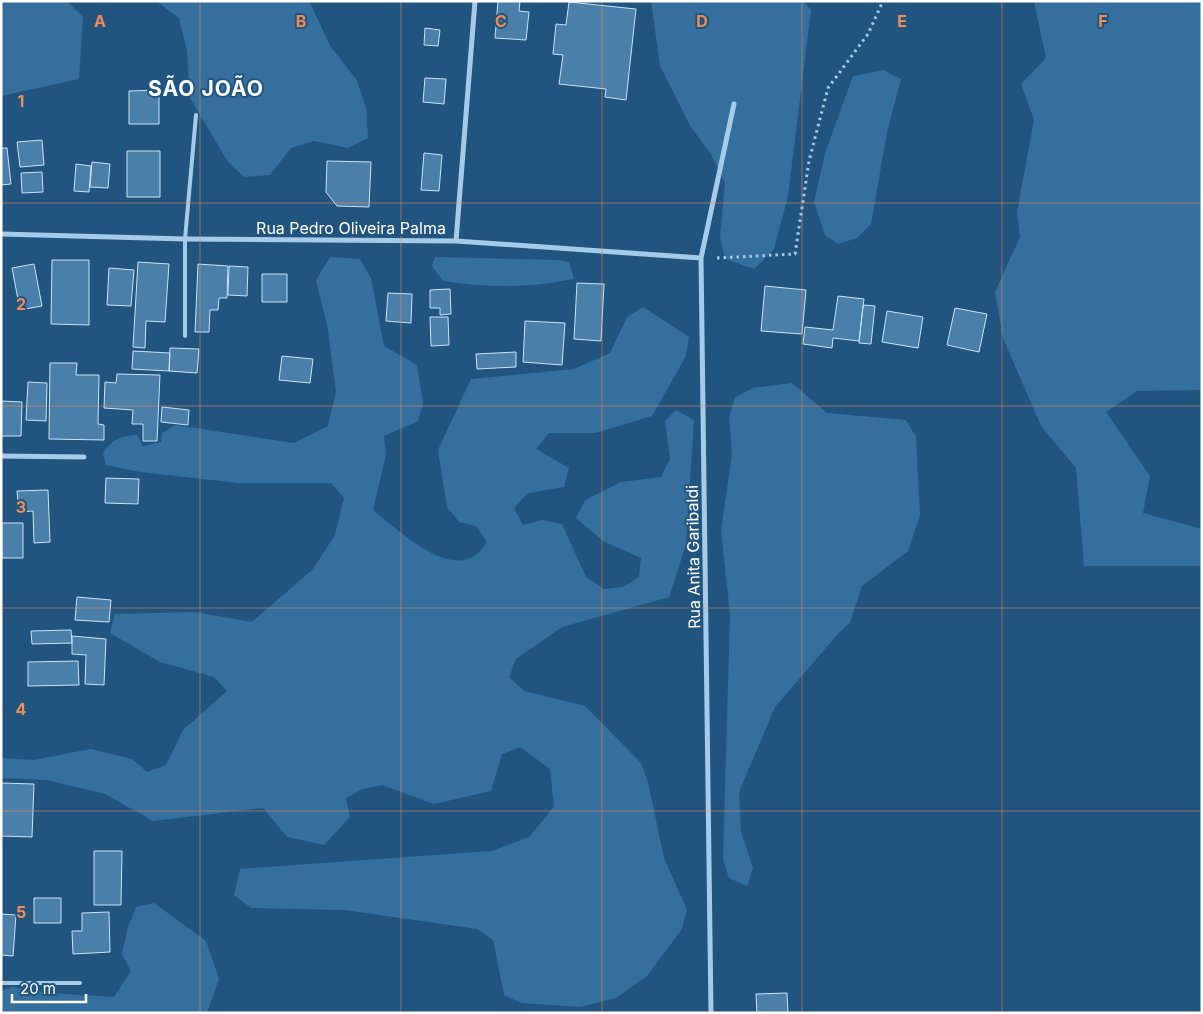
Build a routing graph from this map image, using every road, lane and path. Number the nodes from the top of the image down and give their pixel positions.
1 (475, 1) edge
2 (883, 1) edge
3 (734, 104) dead end
4 (196, 115) dead end
5 (1, 234) edge
6 (185, 240) junction
7 (456, 241) junction
8 (701, 258) junction
9 (185, 336) dead end
10 (1, 456) edge
11 (84, 457) dead end
12 (1, 983) edge
13 (80, 983) dead end
14 (712, 1013) edge

1 - 7 street
2 - 8 path
3 - 8 street, Rua Anita Garibaldi
4 - 6 lane
5 - 6 street, Rua Pedro Oliveira Palma
6 - 7 street, Rua Pedro Oliveira Palma
6 - 9 lane
7 - 8 street, Rua Pedro Oliveira Palma
8 - 14 street, Rua Anita Garibaldi
10 - 11 street
12 - 13 lane

